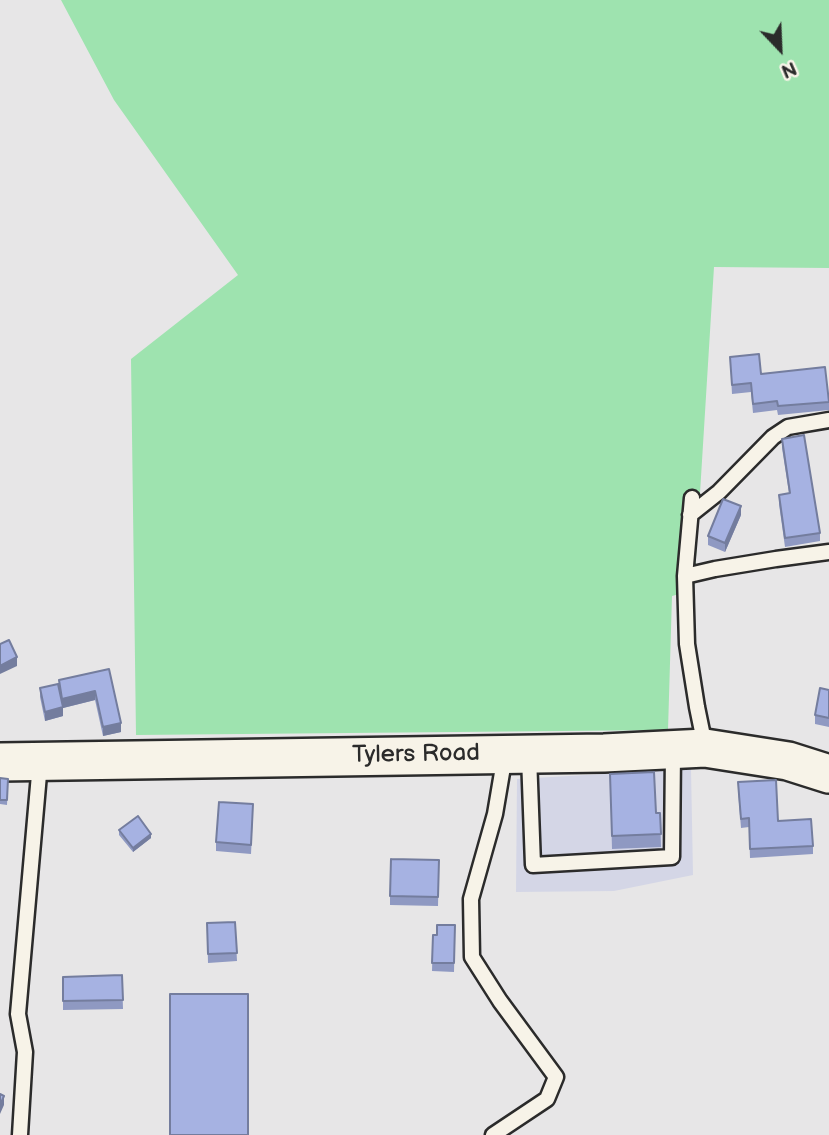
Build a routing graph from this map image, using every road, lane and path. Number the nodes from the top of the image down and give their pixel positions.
1 (829, 420) edge
2 (692, 498) dead end
3 (690, 515) junction
4 (829, 552) edge
5 (685, 576) junction
6 (689, 749) junction
7 (517, 754) junction
8 (0, 762) edge
9 (40, 762) junction
10 (829, 774) edge
11 (20, 1135) edge
12 (493, 1135) edge

1 - 3 lane
2 - 3 lane
3 - 5 lane
4 - 5 lane
5 - 6 lane
6 - 7 street, Tylers Road
6 - 7 lane
6 - 10 street, Tylers Road
7 - 9 street, Tylers Road
7 - 12 lane
8 - 9 street, Tylers Road
9 - 11 lane

